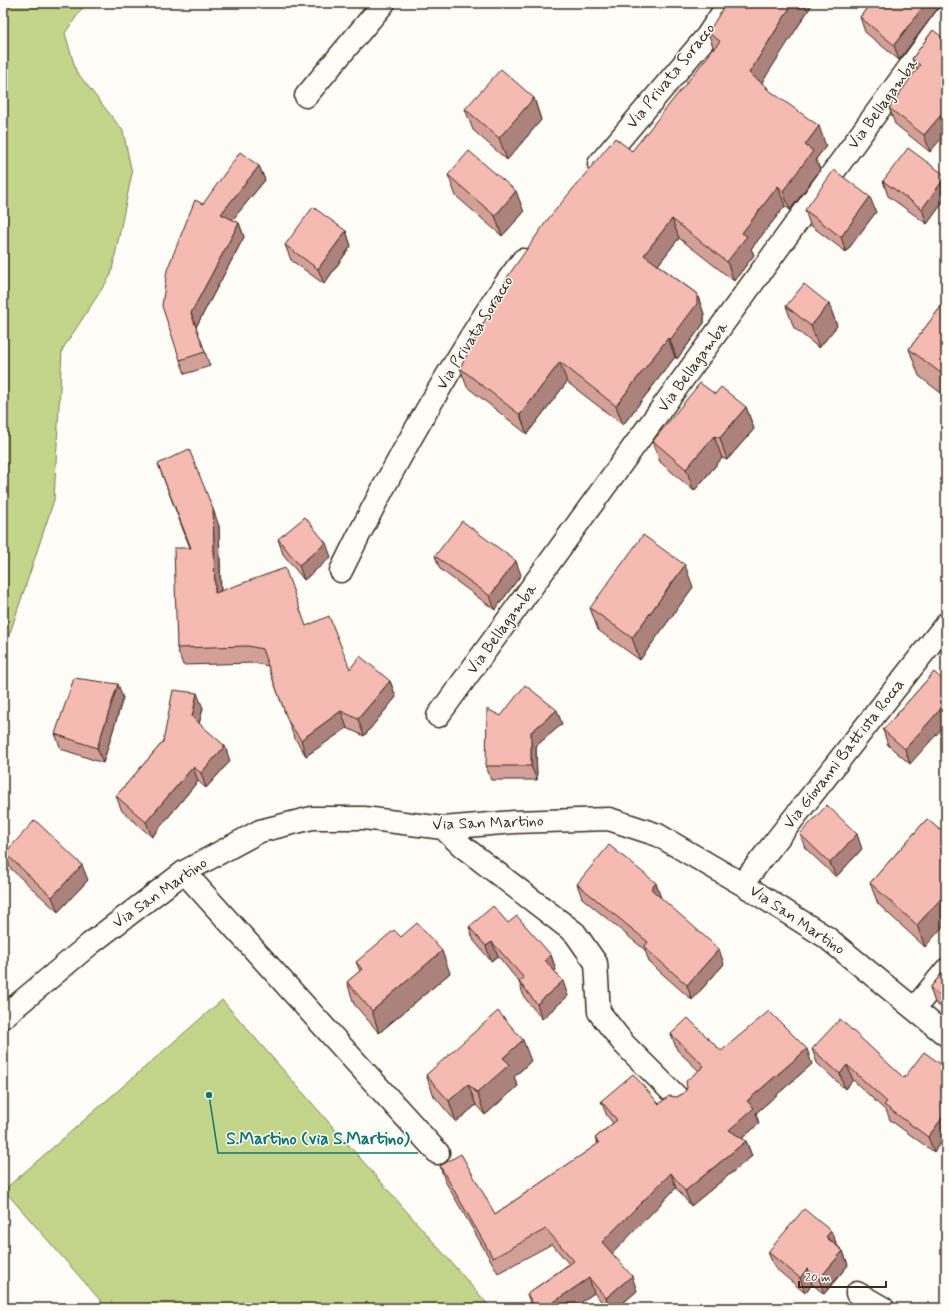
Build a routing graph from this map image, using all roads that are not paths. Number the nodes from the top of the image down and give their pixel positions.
1 (384, 3) edge
2 (728, 3) edge
3 (946, 17) edge
4 (306, 96) dead end
5 (585, 181) edge
6 (535, 243) edge
7 (341, 571) dead end
8 (946, 624) edge
9 (438, 716) dead end
10 (443, 828) junction
11 (184, 872) junction
12 (742, 884) junction
13 (946, 970) edge
14 (914, 1009) junction
15 (3, 1018) edge
16 (946, 1035) edge
17 (680, 1100) edge
18 (438, 1153) dead end
19 (857, 1293) dead end
20 (883, 1308) edge

1 - 4 street
2 - 5 street, Via Privata Soracco
3 - 9 street, Via Bellagamba
6 - 7 street, Via Privata Soracco
8 - 12 street, Via Giovanni Battista Rocca
10 - 11 street, Via San Martino
10 - 12 street, Via San Martino
10 - 17 street
11 - 15 street, Via San Martino
11 - 18 street
12 - 14 street, Via San Martino
13 - 14 street
14 - 16 street, Via San Martino
19 - 20 street

